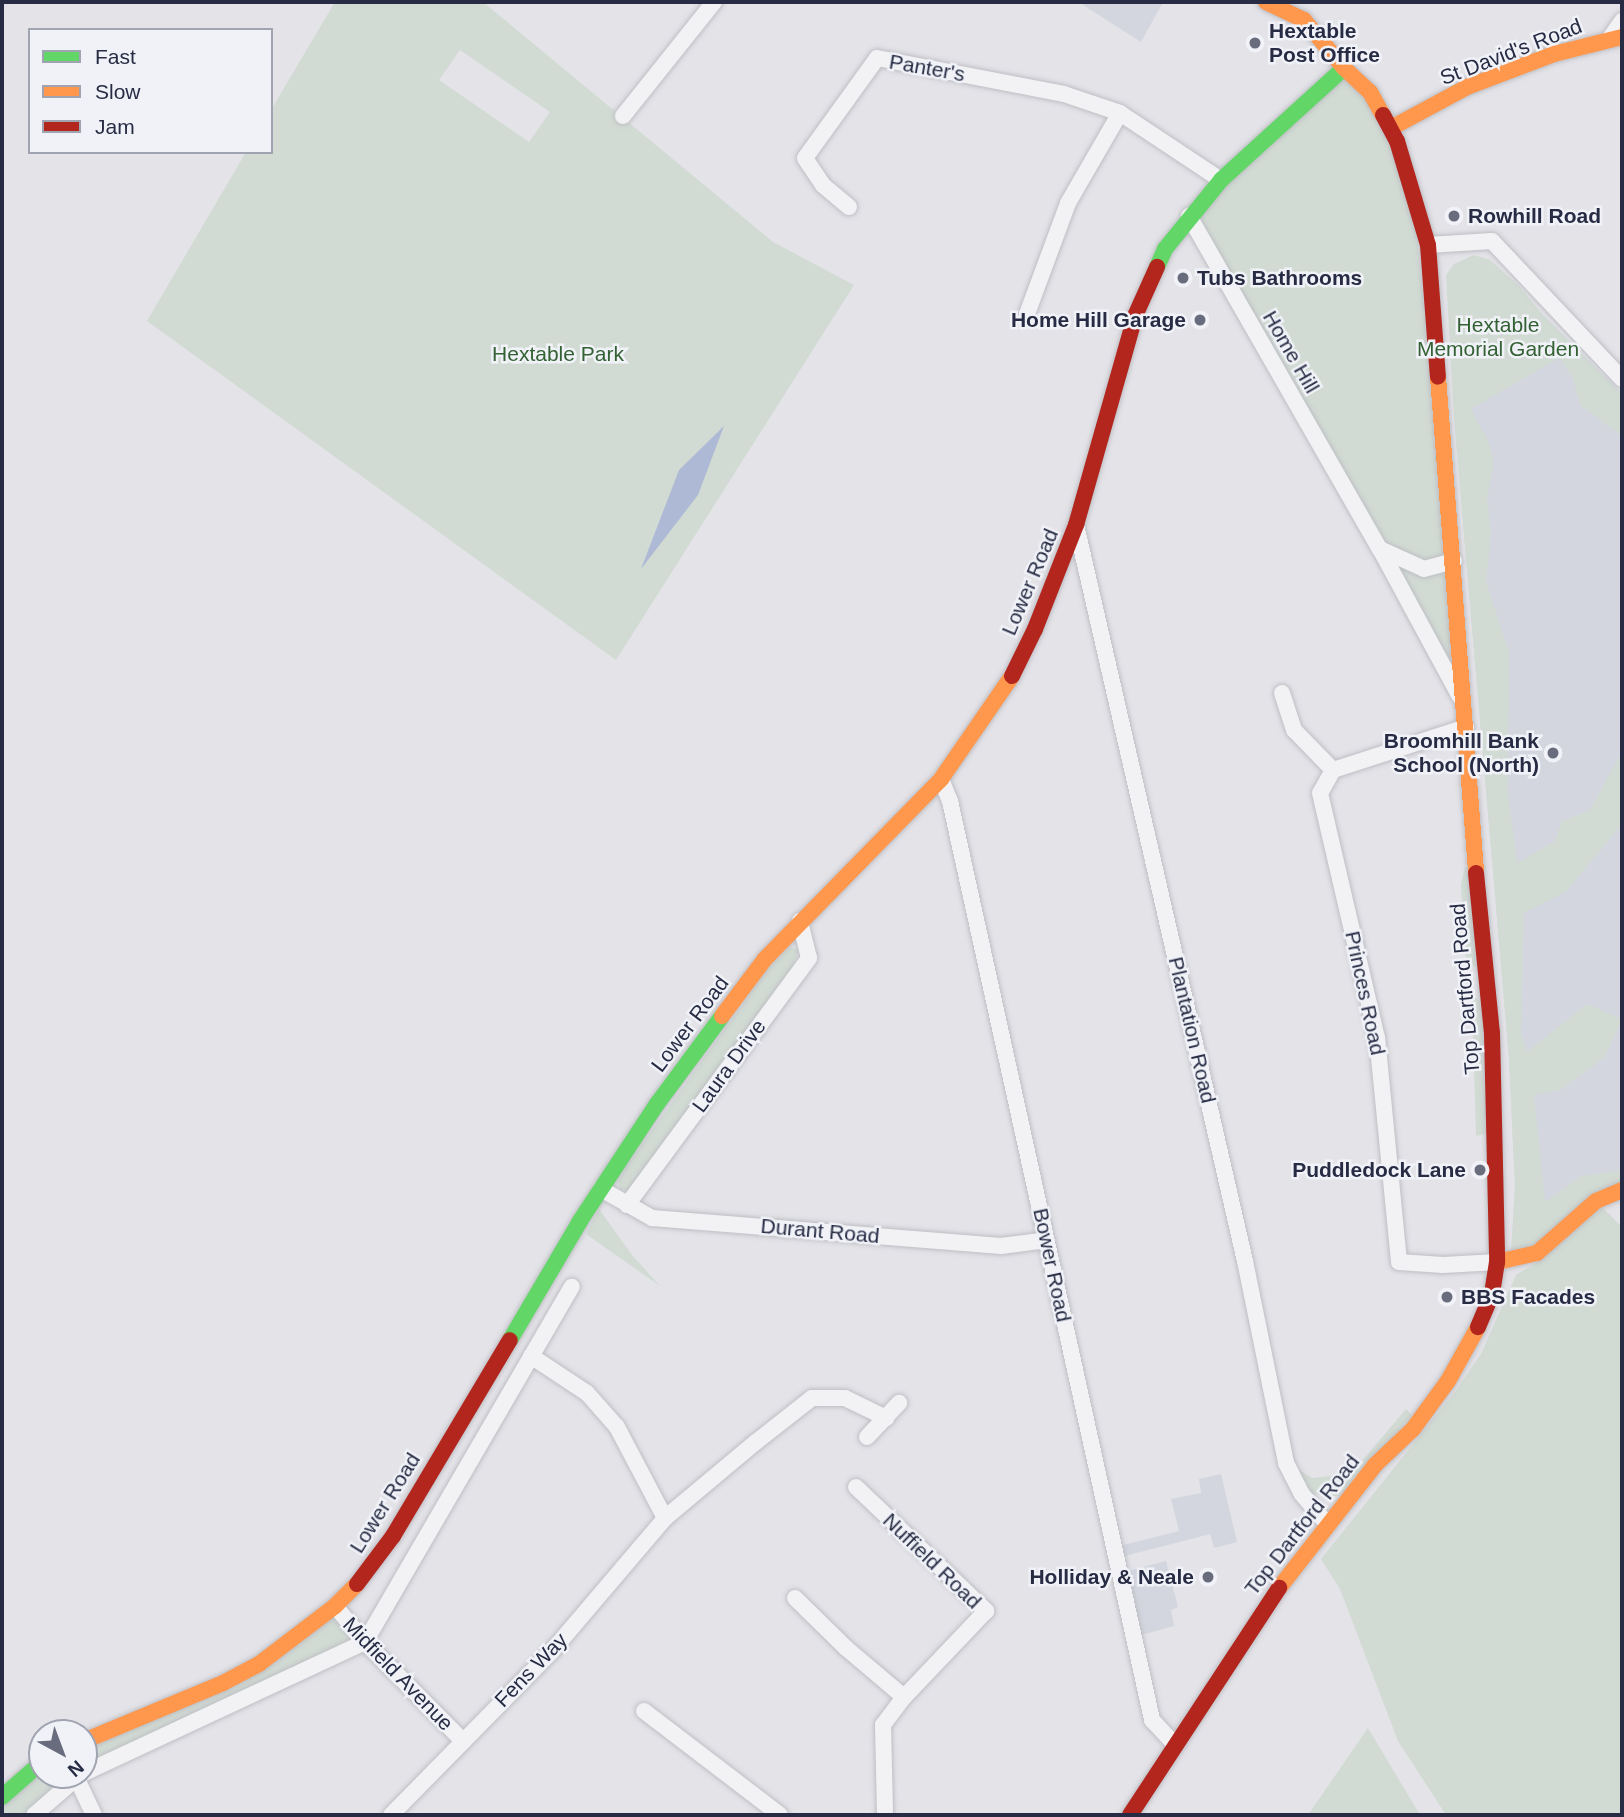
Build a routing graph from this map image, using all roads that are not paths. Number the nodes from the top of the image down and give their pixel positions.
1 (714, 2) edge
2 (1266, 2) edge
3 (1314, 2) edge
4 (1304, 20) junction
5 (1622, 21) edge
6 (1616, 38) edge
7 (1344, 68) junction
8 (1120, 113) junction
9 (623, 116) dead end
10 (1391, 128) junction
11 (1221, 180) junction
12 (849, 207) dead end
13 (1189, 216) junction
14 (1428, 245) junction
15 (1027, 314) dead end
16 (1622, 379) edge
17 (1076, 525) junction
18 (1380, 549) junction
19 (1454, 561) junction
20 (1282, 693) dead end
21 (1464, 705) junction
22 (1466, 727) junction
23 (1333, 771) junction
24 (941, 779) junction
25 (800, 921) junction
26 (601, 1189) junction
27 (1622, 1190) edge
28 (627, 1205) junction
29 (1046, 1240) junction
30 (1497, 1262) junction
31 (572, 1287) dead end
32 (531, 1356) junction
33 (899, 1403) dead end
34 (886, 1418) junction
35 (867, 1437) dead end
36 (856, 1487) dead end
37 (665, 1518) junction
38 (1328, 1525) junction
39 (795, 1598) dead end
40 (335, 1606) junction
41 (365, 1642) junction
42 (904, 1697) junction
43 (644, 1711) dead end
44 (98, 1735) edge
45 (462, 1740) junction
46 (1174, 1744) junction
47 (98, 1767) edge
48 (28, 1774) edge
49 (64, 1789) edge
50 (85, 1789) edge
51 (2, 1797) edge
52 (34, 1815) edge
53 (94, 1815) edge
54 (391, 1815) edge
55 (780, 1815) edge
56 (886, 1815) edge
57 (1130, 1815) edge

1 - 9 street
2 - 4 street
3 - 4 street
4 - 7 street, Top Dartford Road
5 - 6 street, St David's Road
6 - 10 street, St David's Road
7 - 10 street, Top Dartford Road
7 - 11 street
8 - 11 street, Panter's
8 - 12 street, Panter's
8 - 15 street
10 - 14 street, Top Dartford Road
11 - 13 street
13 - 17 street, Lower Road
13 - 18 street, Home Hill
14 - 16 street
14 - 19 street, Top Dartford Road
17 - 24 street, Lower Road
17 - 38 street, Plantation Road
18 - 19 street
18 - 21 street, Home Hill
19 - 21 street, Top Dartford Road
20 - 23 street
21 - 22 street, Top Dartford Road
22 - 23 street
22 - 30 street, Top Dartford Road
23 - 30 street, Princes Road
24 - 25 street, Lower Road
24 - 29 street, Bower Road
25 - 26 street, Lower Road
25 - 28 street, Laura Drive
26 - 28 street, Durant Road
26 - 40 street, Lower Road
27 - 30 street
28 - 29 street, Durant Road
29 - 46 street, Bower Road
30 - 38 street, Top Dartford Road
31 - 32 street
32 - 37 street
32 - 41 street
33 - 34 street
34 - 35 street
34 - 37 street, Fens Way
36 - 42 street, Nuffield Road
37 - 45 street, Fens Way
38 - 46 street, Top Dartford Road
39 - 42 street
40 - 41 street, Midfield Avenue
40 - 44 street, Lower Road
41 - 45 street, Midfield Avenue
41 - 47 street
42 - 56 street, Nuffield Road
43 - 55 street
45 - 54 street, Fens Way
46 - 57 street, Top Dartford Road
48 - 51 street
49 - 52 street
50 - 53 street

